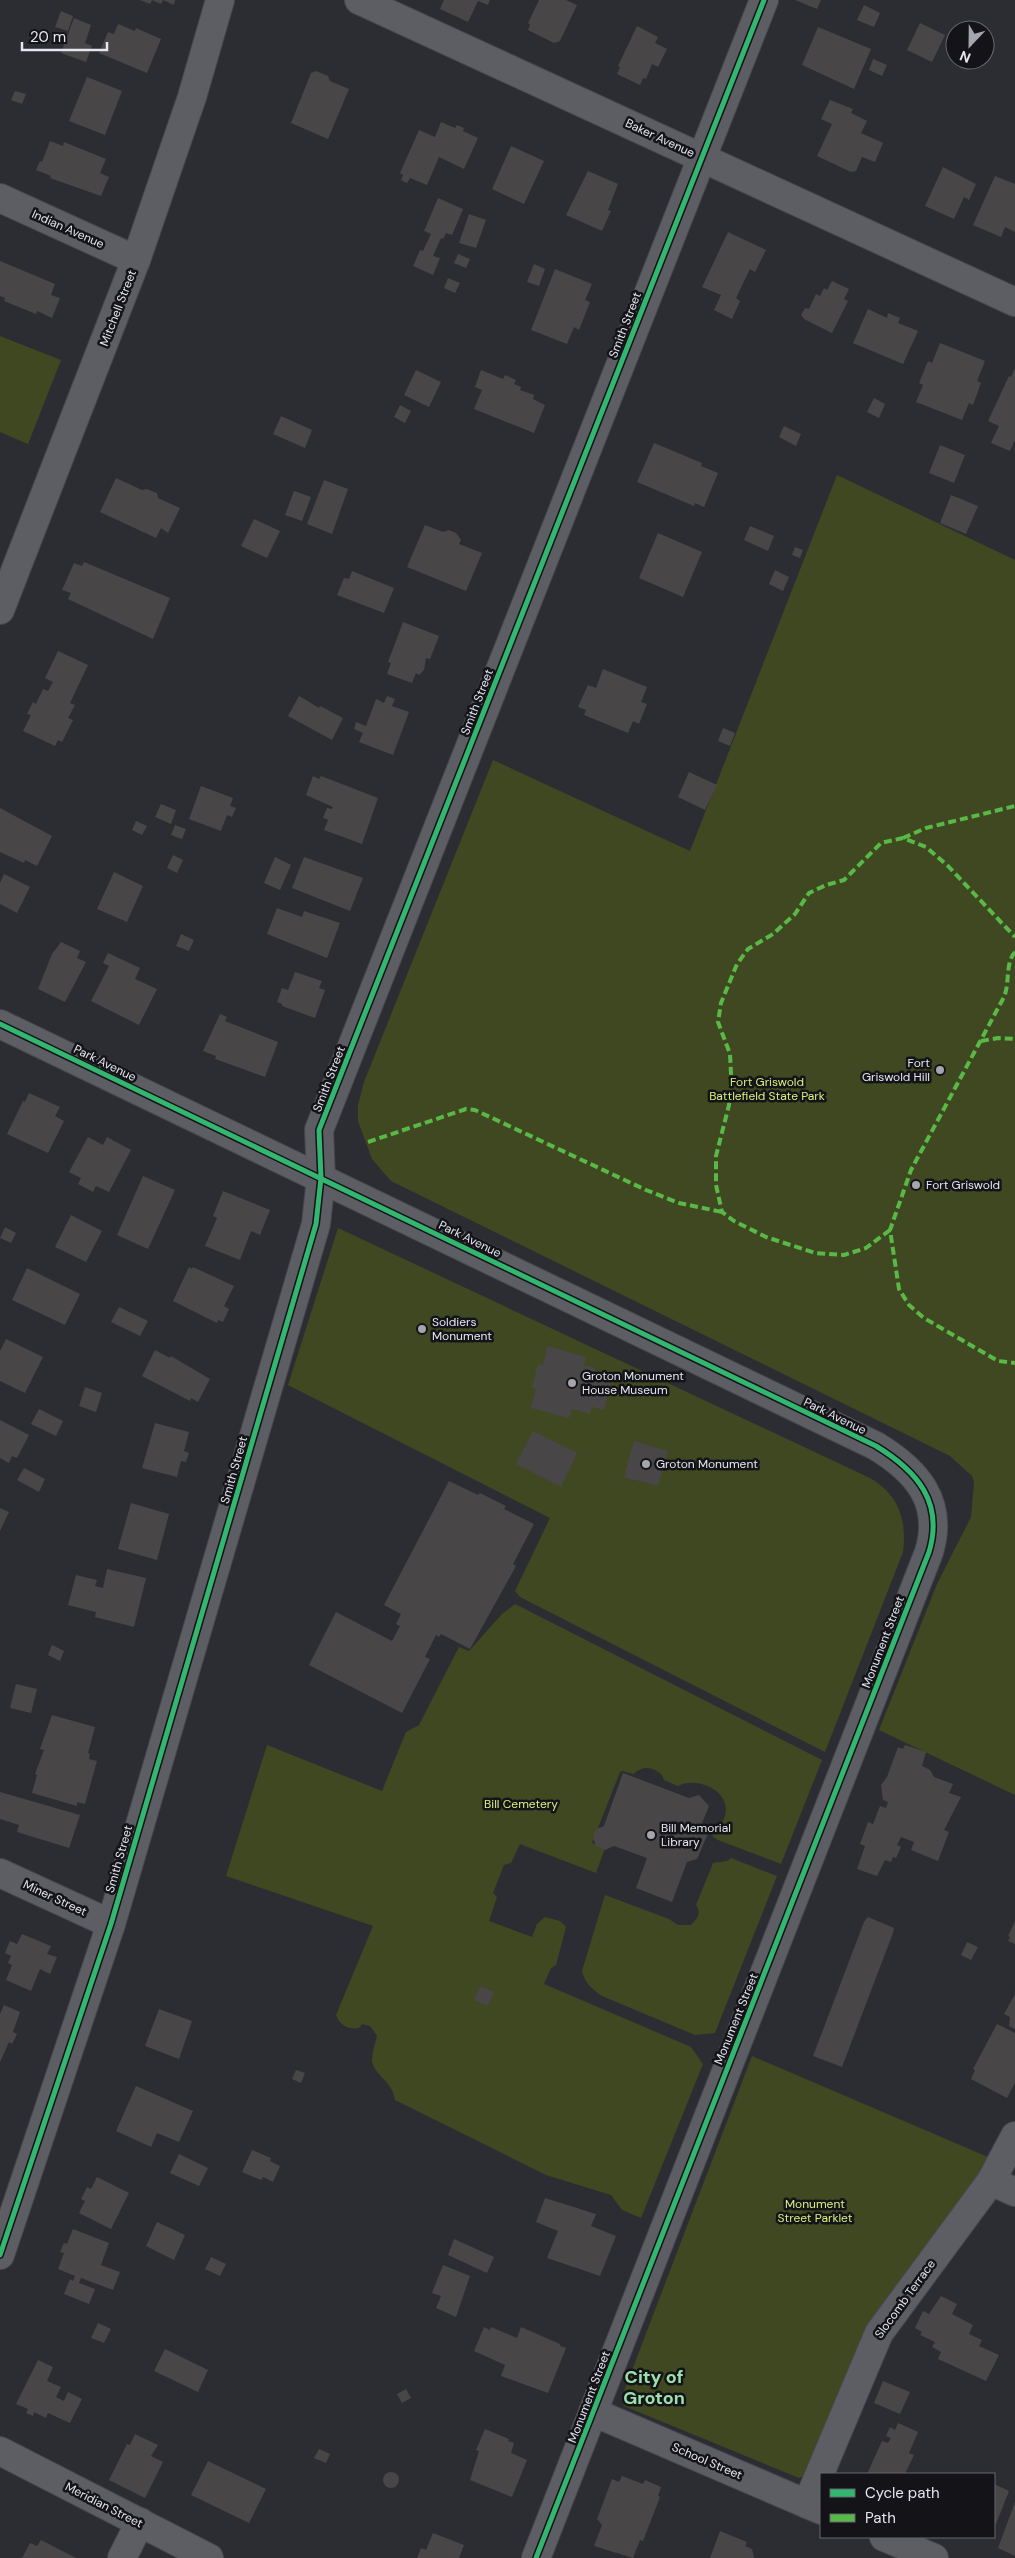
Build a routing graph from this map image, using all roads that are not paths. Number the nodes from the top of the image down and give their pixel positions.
1 (220, 0) edge
2 (359, 0) edge
3 (764, 0) edge
4 (702, 158) junction
5 (0, 198) edge
6 (136, 260) junction
7 (1015, 302) edge
8 (1, 607) edge
9 (0, 1024) edge
10 (321, 1178) junction
11 (922, 1486) joint
12 (0, 1873) edge
13 (111, 1924) junction
14 (1015, 2136) edge
15 (1003, 2186) edge
16 (0, 2255) edge
17 (593, 2412) junction
18 (0, 2451) edge
19 (827, 2473) edge
20 (820, 2491) edge
21 (814, 2507) edge
22 (140, 2522) junction
23 (886, 2538) edge
24 (122, 2558) edge
25 (209, 2558) edge
26 (536, 2558) edge
27 (934, 2558) edge

1 - 6 street, Mitchell Street
2 - 4 street, Baker Avenue
3 - 4 street, Smith Street
4 - 7 street, Baker Avenue
4 - 10 street, Smith Street
5 - 6 street, Indian Avenue
6 - 8 street, Mitchell Street
9 - 10 street, Park Avenue
10 - 11 street, Park Avenue
10 - 13 street, Smith Street
11 - 17 street, Monument Street
12 - 13 street, Miner Street
13 - 16 street, Smith Street
14 - 15 street, Slocomb Terrace
15 - 19 street, Slocomb Terrace
17 - 21 street, School Street
17 - 26 street, Monument Street
18 - 22 street, Meridian Street
20 - 21 street, Slocomb Terrace
22 - 24 street
22 - 25 street, Meridian Street
23 - 27 street

